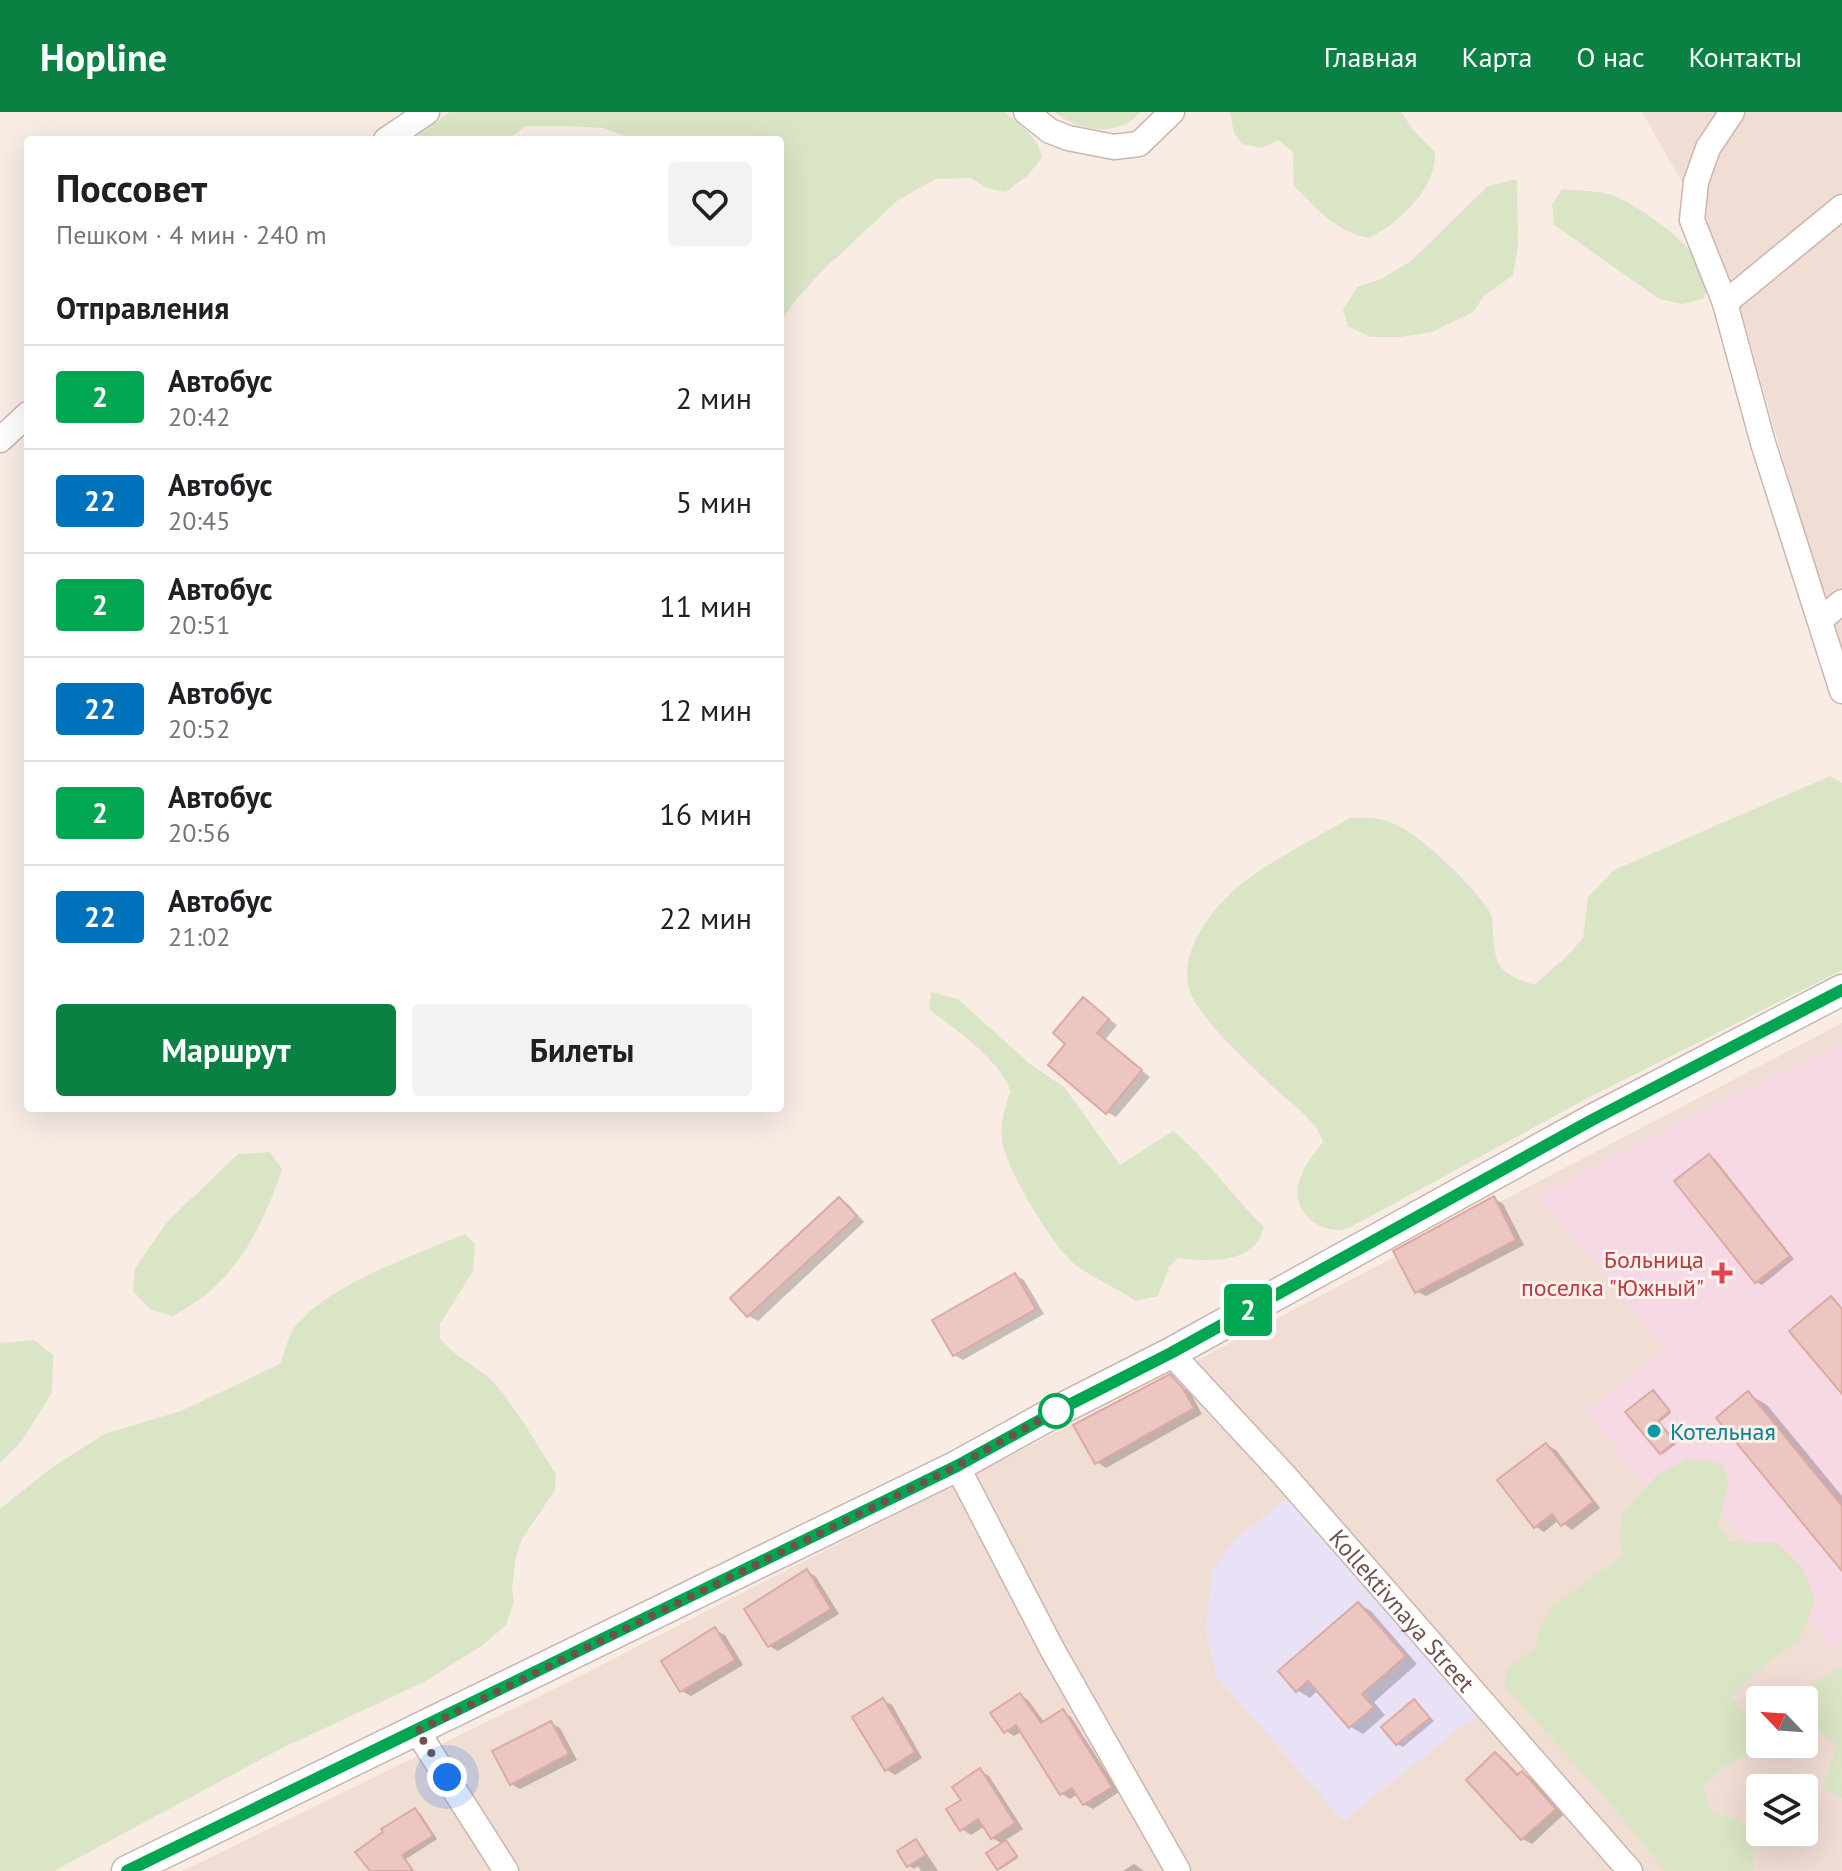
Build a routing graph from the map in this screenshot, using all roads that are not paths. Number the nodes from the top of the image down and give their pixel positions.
1 (427, 112) edge
2 (1026, 112) edge
3 (1172, 112) edge
4 (1732, 112) edge
5 (392, 136) edge
6 (1842, 207) edge
7 (1725, 303) junction
8 (24, 418) edge
9 (0, 440) edge
10 (1842, 602) edge
11 (1820, 620) junction
12 (1842, 691) edge
13 (1842, 990) edge
14 (1171, 1353) junction
15 (957, 1466) junction
16 (417, 1731) junction
17 (127, 1871) edge
18 (506, 1871) edge
19 (1178, 1871) edge
20 (1630, 1871) edge

1 - 5 street
2 - 3 street
4 - 7 street
6 - 7 street
7 - 11 street
8 - 9 street
10 - 11 street
11 - 12 street
13 - 14 street
14 - 15 street
14 - 20 street, Kollektivnaya Street
15 - 16 street
15 - 19 street
16 - 17 street
16 - 18 street

